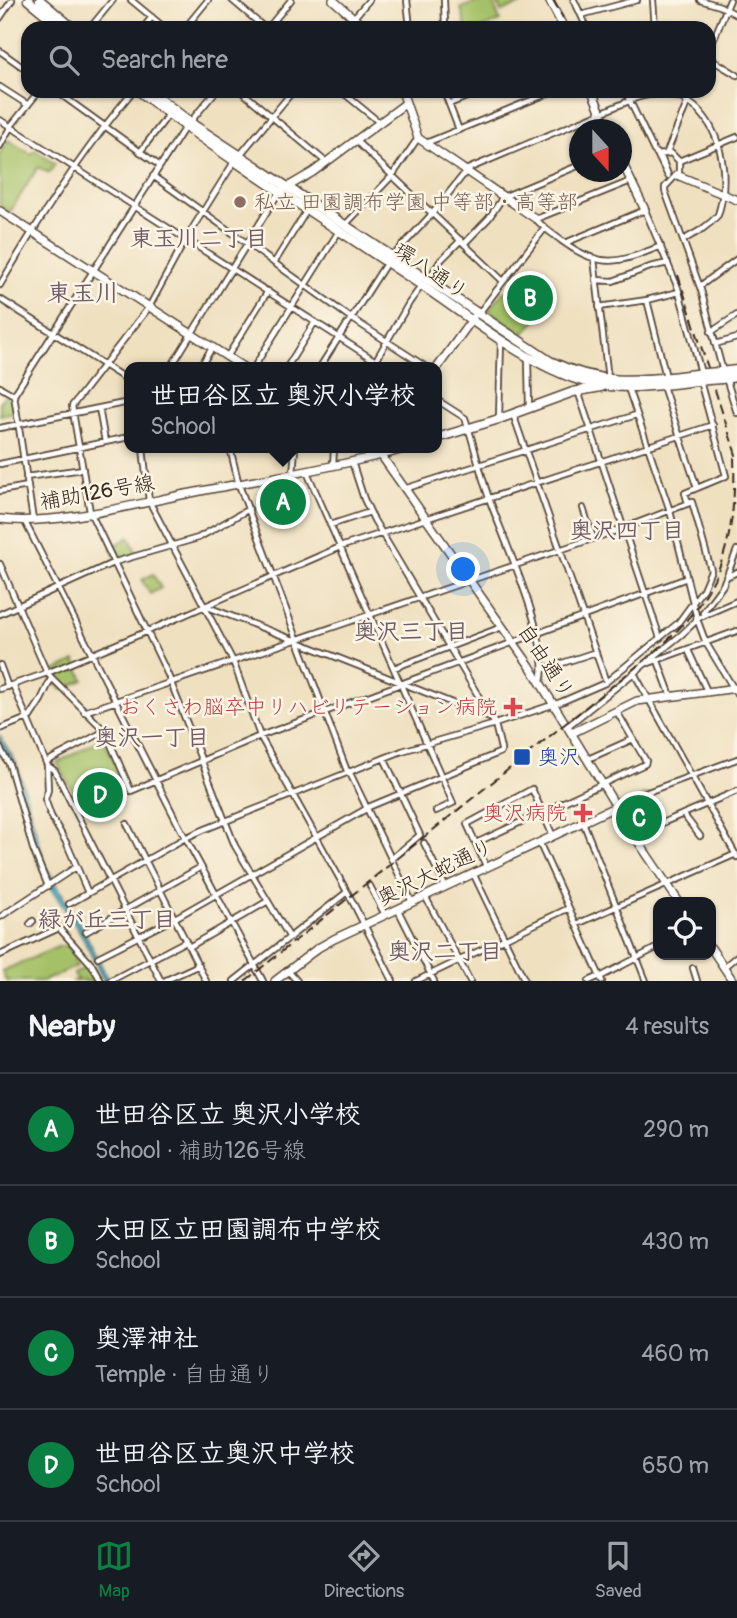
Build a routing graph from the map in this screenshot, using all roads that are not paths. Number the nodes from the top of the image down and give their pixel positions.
1 (12, 0) edge
2 (28, 0) edge
3 (40, 0) edge
4 (113, 0) edge
5 (131, 0) edge
6 (208, 0) edge
7 (232, 0) edge
8 (291, 0) edge
9 (333, 0) edge
10 (369, 0) edge
11 (407, 0) edge
12 (444, 0) edge
13 (549, 0) edge
14 (574, 0) edge
15 (637, 0) edge
16 (653, 0) edge
17 (700, 0) edge
18 (730, 0) edge
19 (726, 9) junction
20 (581, 15) junction
21 (737, 15) edge
22 (354, 17) junction
23 (0, 18) edge
24 (152, 18) junction
25 (54, 21) edge
26 (66, 21) edge
27 (96, 21) edge
28 (149, 21) edge
29 (156, 21) edge
30 (191, 21) edge
31 (258, 21) edge
32 (273, 21) edge
33 (351, 21) edge
34 (358, 21) edge
35 (409, 21) edge
36 (445, 21) edge
37 (560, 21) edge
38 (584, 21) edge
39 (654, 21) edge
40 (716, 33) edge
41 (0, 51) edge
42 (716, 62) edge
43 (21, 66) edge
44 (737, 75) edge
45 (0, 87) edge
46 (34, 98) edge
47 (66, 98) edge
48 (126, 98) edge
49 (148, 98) edge
50 (158, 98) edge
51 (210, 98) edge
52 (251, 98) edge
53 (287, 98) edge
54 (350, 98) edge
55 (404, 98) edge
56 (447, 98) edge
57 (464, 98) edge
58 (537, 98) edge
59 (595, 98) edge
60 (628, 98) edge
61 (642, 98) edge
62 (683, 98) edge
63 (689, 99) junction
64 (629, 101) junction
65 (406, 103) junction
66 (449, 104) junction
67 (28, 105) junction
68 (706, 109) dead end
69 (169, 114) junction
70 (602, 114) junction
71 (272, 116) junction
72 (604, 119) edge
73 (0, 120) edge
74 (379, 122) junction
75 (188, 125) junction
76 (11, 126) junction
77 (104, 126) junction
78 (459, 130) junction
79 (729, 137) junction
80 (737, 137) edge
81 (418, 138) junction
82 (356, 140) junction
83 (426, 143) junction
84 (0, 146) edge
85 (732, 146) dead end
86 (141, 152) junction
87 (667, 152) junction
88 (658, 155) junction
89 (237, 158) junction
90 (679, 161) junction
91 (326, 162) junction
92 (160, 166) junction
93 (75, 168) junction
94 (569, 169) edge
95 (466, 171) junction
96 (392, 176) junction
97 (672, 176) junction
98 (153, 177) junction
99 (628, 182) edge
100 (631, 182) edge
101 (284, 189) junction
102 (733, 196) edge
103 (503, 197) junction
104 (135, 206) junction
105 (307, 209) junction
106 (645, 210) junction
107 (203, 212) junction
108 (1, 213) edge
109 (432, 214) junction
110 (536, 219) junction
111 (342, 228) junction
112 (545, 228) junction
113 (31, 231) junction
114 (186, 239) junction
115 (683, 240) junction
116 (462, 242) junction
117 (565, 243) junction
118 (247, 244) junction
119 (661, 246) junction
120 (594, 258) junction
121 (390, 259) junction
122 (737, 259) edge
123 (274, 263) junction
124 (668, 263) junction
125 (232, 268) junction
126 (93, 271) junction
127 (596, 280) junction
128 (503, 281) junction
129 (425, 283) junction
130 (0, 285) edge
131 (304, 285) junction
132 (699, 286) junction
133 (268, 291) junction
134 (679, 292) junction
135 (0, 299) edge
136 (647, 300) junction
137 (149, 307) junction
138 (292, 307) junction
139 (600, 307) junction
140 (737, 315) edge
141 (475, 317) junction
142 (351, 318) junction
143 (315, 322) junction
144 (711, 331) junction
145 (53, 333) junction
146 (191, 334) junction
147 (339, 337) junction
148 (501, 338) junction
149 (737, 338) edge
150 (386, 342) junction
151 (715, 344) junction
152 (212, 347) junction
153 (528, 355) junction
154 (227, 357) junction
155 (376, 361) joint
156 (174, 362) edge
157 (203, 362) edge
158 (235, 362) edge
159 (257, 362) edge
160 (290, 362) edge
161 (323, 362) edge
162 (418, 362) edge
163 (441, 362) edge
164 (103, 365) junction
165 (737, 370) edge
166 (722, 375) junction
167 (704, 377) junction
168 (737, 377) edge
169 (124, 378) edge
170 (665, 381) junction
171 (606, 383) junction
172 (0, 387) edge
173 (628, 388) junction
174 (578, 391) junction
175 (14, 395) junction
176 (124, 403) edge
177 (442, 403) edge
178 (99, 408) junction
179 (529, 409) junction
180 (74, 413) junction
181 (737, 413) edge
182 (513, 414) junction
183 (636, 415) junction
184 (499, 419) junction
185 (18, 424) junction
186 (713, 425) junction
187 (0, 428) edge
188 (469, 429) junction
189 (591, 430) junction
190 (680, 436) junction
191 (442, 437) edge
192 (124, 438) edge
193 (105, 442) junction
194 (79, 447) junction
195 (647, 447) junction
196 (526, 451) junction
197 (144, 453) edge
198 (231, 453) edge
199 (295, 453) edge
200 (334, 453) edge
201 (372, 453) edge
202 (378, 453) edge
203 (23, 460) junction
204 (601, 461) junction
205 (352, 462) junction
206 (0, 464) edge
207 (480, 466) junction
208 (333, 467) junction
209 (83, 469) junction
210 (307, 472) junction
211 (293, 475) junction
212 (26, 477) junction
213 (537, 482) junction
214 (239, 485) junction
215 (28, 486) junction
216 (697, 488) junction
217 (404, 489) junction
218 (0, 491) edge
219 (489, 499) junction
220 (149, 501) junction
221 (688, 503) junction
222 (583, 508) dead end
223 (249, 509) junction
224 (670, 511) junction
225 (90, 512) junction
226 (370, 512) junction
227 (0, 519) edge
228 (426, 519) junction
229 (29, 521) junction
230 (330, 525) junction
231 (624, 528) junction
232 (382, 533) junction
233 (593, 538) junction
234 (173, 547) junction
235 (340, 547) junction
236 (560, 550) junction
237 (737, 550) edge
238 (115, 562) junction
239 (0, 564) edge
240 (516, 565) junction
241 (737, 572) edge
242 (273, 576) junction
243 (727, 576) junction
244 (687, 578) junction
245 (469, 580) junction
246 (58, 588) junction
247 (645, 593) junction
248 (421, 597) junction
249 (737, 601) edge
250 (694, 603) junction
251 (204, 605) junction
252 (18, 606) junction
253 (0, 614) edge
254 (370, 615) junction
255 (583, 615) junction
256 (700, 618) junction
257 (503, 627) junction
258 (148, 631) junction
259 (737, 631) edge
260 (536, 632) junction
261 (660, 638) junction
262 (296, 641) junction
263 (513, 641) junction
264 (706, 643) junction
265 (450, 647) junction
266 (688, 650) junction
267 (596, 652) junction
268 (92, 654) junction
269 (233, 661) junction
270 (458, 661) junction
271 (658, 661) junction
272 (0, 664) edge
273 (643, 665) junction
274 (394, 668) junction
275 (544, 669) junction
276 (47, 673) junction
277 (634, 673) junction
278 (51, 679) junction
279 (171, 682) junction
280 (541, 682) junction
281 (606, 682) junction
282 (401, 683) junction
283 (11, 686) junction
284 (0, 689) edge
285 (736, 691) edge
286 (708, 692) junction
287 (671, 696) junction
288 (649, 699) junction
289 (115, 701) junction
290 (554, 704) junction
291 (616, 711) junction
292 (84, 712) junction
293 (324, 712) junction
294 (27, 718) junction
295 (491, 718) junction
296 (495, 724) junction
297 (0, 729) edge
298 (570, 729) junction
299 (105, 732) junction
300 (260, 736) junction
301 (633, 739) junction
302 (428, 744) junction
303 (0, 748) edge
304 (384, 758) junction
305 (737, 759) edge
306 (588, 760) junction
307 (202, 761) junction
308 (47, 764) junction
309 (348, 771) junction
310 (441, 775) junction
311 (692, 775) junction
312 (156, 781) junction
313 (603, 784) junction
314 (737, 791) edge
315 (400, 793) junction
316 (293, 795) junction
317 (707, 803) junction
318 (616, 805) junction
319 (366, 808) junction
320 (436, 811) dead end
321 (542, 812) junction
322 (683, 814) junction
323 (225, 822) junction
324 (583, 822) junction
325 (127, 824) dead end
326 (553, 836) junction
327 (634, 836) junction
328 (699, 836) dead end
329 (317, 837) junction
330 (185, 838) junction
331 (539, 842) junction
332 (424, 843) dead end
333 (476, 843) junction
334 (737, 855) edge
335 (390, 859) junction
336 (145, 860) junction
337 (486, 866) junction
338 (76, 867) junction
339 (201, 867) junction
340 (473, 873) junction
341 (252, 875) junction
342 (110, 880) junction
343 (666, 884) junction
344 (48, 886) junction
345 (370, 886) dead end
346 (445, 886) junction
347 (161, 890) junction
348 (347, 892) junction
349 (88, 893) junction
350 (216, 895) junction
351 (425, 896) junction
352 (675, 897) edge
353 (268, 901) junction
354 (320, 901) dead end
355 (412, 902) junction
356 (69, 904) dead end
357 (616, 906) junction
358 (569, 908) junction
359 (126, 910) junction
360 (324, 910) junction
361 (398, 910) junction
362 (385, 916) junction
363 (0, 917) edge
364 (175, 918) junction
365 (231, 922) junction
366 (366, 925) junction
367 (576, 925) junction
368 (86, 932) dead end
369 (139, 937) junction
370 (290, 938) junction
371 (505, 939) junction
372 (186, 941) junction
373 (189, 947) junction
374 (653, 950) edge
375 (0, 955) edge
376 (716, 955) edge
377 (98, 957) dead end
378 (737, 957) edge
379 (637, 958) junction
380 (151, 959) junction
381 (459, 961) junction
382 (198, 965) junction
383 (255, 965) junction
384 (724, 967) junction
385 (693, 968) dead end
386 (288, 971) junction
387 (431, 974) junction
388 (601, 978) edge
389 (101, 981) edge
390 (110, 981) edge
391 (163, 981) edge
392 (206, 981) edge
393 (234, 981) edge
394 (263, 981) edge
395 (275, 981) edge
396 (297, 981) edge
397 (393, 981) edge
398 (416, 981) edge
399 (434, 981) edge
400 (470, 981) edge
401 (525, 981) edge
402 (589, 981) edge
403 (646, 981) edge
404 (697, 981) edge
405 (733, 981) edge

1 - 23 street
2 - 25 main road
3 - 26 main road
4 - 27 street
5 - 24 street
6 - 30 street
7 - 31 street
8 - 32 street
9 - 22 street
10 - 22 street
11 - 35 street
12 - 36 street
13 - 37 street
14 - 20 street
15 - 20 street
16 - 39 street
17 - 19 street
18 - 19 street
19 - 21 street
19 - 40 street
20 - 38 street
22 - 33 street
22 - 34 street
24 - 28 street
24 - 29 street
41 - 43 street
42 - 44 street
45 - 67 street
46 - 67 street
47 - 77 street
48 - 77 street
49 - 69 main road, 環八通り
50 - 75 main road, 環八通り
51 - 75 street
52 - 71 street
53 - 71 street
54 - 74 street
55 - 65 street
56 - 66 street
57 - 66 street
58 - 78 street
59 - 70 street
60 - 64 street
61 - 64 street
62 - 63 street
63 - 68 street
63 - 87 street
64 - 70 street
64 - 88 street
65 - 74 street
65 - 81 street
66 - 78 street
67 - 76 street
69 - 75 main road, 環八通り
69 - 86 street
70 - 72 street
70 - 95 street
71 - 89 street
71 - 91 street
73 - 76 street
74 - 82 street
75 - 89 main road, 環八通り
75 - 92 street
76 - 84 street
76 - 93 street
77 - 86 street
77 - 93 street
78 - 83 street
79 - 80 street
79 - 85 street
79 - 90 street
81 - 83 street
81 - 96 street
82 - 91 street
82 - 96 street
83 - 95 street
86 - 92 street
87 - 88 street
87 - 90 street
88 - 97 street
89 - 101 main road, 環八通り
89 - 107 street
90 - 97 street
91 - 101 street
92 - 98 street
93 - 104 street
93 - 113 street
94 - 103 street
95 - 103 street
95 - 109 street
96 - 109 street
96 - 111 street
97 - 102 street
97 - 115 street
98 - 104 street
98 - 107 street
99 - 110 street
100 - 106 street
101 - 105 main road, 環八通り
101 - 111 main road, 環八通り
101 - 118 street
102 - 115 street
103 - 110 street
103 - 116 street
104 - 114 street
104 - 126 street
105 - 111 main road, 環八通り
105 - 123 street
106 - 117 street
106 - 119 street
107 - 114 street
107 - 118 street
108 - 113 street
109 - 116 street
109 - 121 street
110 - 112 street
111 - 121 main road, 環八通り
111 - 131 street
112 - 117 street
112 - 128 street
113 - 126 street
113 - 130 street
114 - 125 street
114 - 137 street
115 - 132 street
116 - 128 street
116 - 129 street
117 - 120 street
118 - 123 street
118 - 125 street
119 - 120 street
119 - 124 street
120 - 127 street
121 - 129 main road, 環八通り
121 - 142 street
122 - 132 street
123 - 131 street
124 - 127 street
124 - 134 street
125 - 133 street
125 - 146 street
126 - 137 street
126 - 145 street
127 - 139 street
128 - 141 street
129 - 141 main road, 環八通り
129 - 150 street
131 - 138 street
131 - 142 street
132 - 144 street
133 - 138 street
133 - 154 street
134 - 136 street
134 - 167 street
135 - 145 street
136 - 139 street
136 - 170 street
137 - 146 street
137 - 164 street
138 - 143 street
138 - 159 street
139 - 171 street
140 - 144 street
141 - 148 main road, 環八通り
141 - 163 street
141 - 171 main road, 環八通り
142 - 147 street
142 - 150 street
143 - 147 street
143 - 160 street
144 - 151 street
145 - 164 street
145 - 175 street
146 - 152 street
146 - 156 street
147 - 155 street
147 - 161 street
148 - 153 main road, 環八通り
148 - 184 street
149 - 151 street
150 - 155 street
150 - 162 street
151 - 166 street
152 - 154 street
152 - 157 street
153 - 171 main road, 環八通り
153 - 179 street
154 - 158 street
164 - 169 street
164 - 180 street
165 - 166 main road, 環八通り
166 - 167 main road, 環八通り, bridge
166 - 168 main road, 環八通り
166 - 181 street
167 - 170 main road, 環八通り
167 - 186 street
170 - 171 main road, 環八通り
170 - 173 main road, 環八通り
170 - 190 street
171 - 173 main road, 環八通り
171 - 174 main road
172 - 175 street
173 - 183 street
174 - 179 main road
174 - 189 street
175 - 185 street
176 - 178 street
177 - 188 street
178 - 180 street
178 - 193 street
179 - 182 main road
180 - 185 street
180 - 194 street
182 - 184 main road
182 - 196 street
183 - 189 street
183 - 195 street
184 - 188 main road
185 - 187 street
185 - 203 street
186 - 190 street
186 - 216 street
188 - 191 main road
188 - 207 street
189 - 196 street
189 - 204 street
190 - 195 street
190 - 216 street
192 - 193 street
193 - 194 street
194 - 203 street
194 - 209 street
195 - 204 street
195 - 224 street
196 - 207 street
196 - 213 street
197 - 220 street
198 - 214 street
199 - 211 street
200 - 208 street
201 - 205 street, 補助126号線
202 - 217 street, 自由通り
203 - 206 street
203 - 212 street
204 - 213 street
204 - 231 street
205 - 208 street, 補助126号線
205 - 226 street
207 - 217 street
207 - 219 street
208 - 210 street, 補助126号線
209 - 212 street
209 - 225 street
210 - 211 street, 補助126号線
210 - 230 street
211 - 214 street, 補助126号線
212 - 215 street
213 - 219 street
213 - 236 street
214 - 220 street, 補助126号線
214 - 223 street
215 - 218 street
215 - 229 street
216 - 221 street
217 - 228 street, 自由通り
219 - 228 street
219 - 240 street
220 - 225 street, 補助126号線
220 - 234 street
221 - 224 street
221 - 250 street
222 - 233 street
223 - 234 street
223 - 242 street
224 - 231 street
224 - 244 street
225 - 229 street, 補助126号線
225 - 238 street
226 - 230 street
226 - 232 street
227 - 229 street, 補助126号線
228 - 232 street
228 - 245 street, 自由通り
229 - 246 street
230 - 235 street
231 - 233 street
231 - 247 street
232 - 235 street
232 - 248 street
233 - 236 street
234 - 238 street
234 - 251 street
235 - 242 street
235 - 254 street
236 - 240 street
236 - 255 street
237 - 243 street
238 - 246 street
238 - 258 street
239 - 252 street
240 - 245 street
240 - 260 street
241 - 243 street
242 - 251 street
242 - 262 street
243 - 256 street
244 - 247 street
244 - 250 street
245 - 248 street
245 - 257 street, 自由通り
246 - 252 street
246 - 268 street
247 - 255 street
247 - 261 street
248 - 254 street
248 - 265 street
249 - 256 street
250 - 256 street
250 - 261 street
251 - 258 street
251 - 262 street
251 - 269 street
252 - 253 street
252 - 276 street
254 - 262 street
254 - 274 street
255 - 260 street
255 - 267 street
256 - 264 street
256 - 273 street
257 - 263 street, 自由通り
257 - 265 street
258 - 268 street
258 - 279 street
259 - 264 street
260 - 263 street
260 - 275 street
261 - 281 street
262 - 269 street
262 - 282 street
262 - 293 street
263 - 270 street
263 - 280 street, 自由通り
264 - 266 street
264 - 285 street
265 - 270 street
265 - 274 street
266 - 271 street
266 - 286 street
267 - 275 street
267 - 281 street
268 - 276 street
268 - 289 street
269 - 279 street
269 - 300 street
270 - 282 street
270 - 295 street
271 - 273 street
271 - 287 street
272 - 283 street
273 - 277 street
274 - 282 street
275 - 280 street
276 - 278 street
276 - 283 street
277 - 288 street
277 - 298 street
278 - 292 street
278 - 294 street
279 - 289 street
279 - 307 street
280 - 290 street, 自由通り
281 - 290 street
282 - 293 street
282 - 295 street
282 - 302 street
283 - 284 street
283 - 294 street
285 - 286 street
286 - 287 street
287 - 288 street
288 - 291 street
288 - 311 street
289 - 292 street
289 - 312 street
290 - 296 street
290 - 298 street, 自由通り
291 - 298 street
291 - 301 street
292 - 299 street
293 - 300 street
293 - 309 street
294 - 297 street
294 - 308 street
295 - 296 street
296 - 302 street
296 - 310 street
298 - 306 street, 自由通り
299 - 308 street
299 - 312 street
300 - 307 street
300 - 316 street
301 - 306 street
301 - 313 street
302 - 304 street
302 - 310 street
303 - 344 street
304 - 309 street
304 - 315 street
305 - 311 street
306 - 313 street, 自由通り
307 - 312 street
307 - 323 street
308 - 338 street
308 - 342 street
309 - 316 street
309 - 319 street
310 - 315 street
310 - 320 street
311 - 317 street
311 - 318 street
312 - 330 street
313 - 318 street, 自由通り
313 - 321 street
314 - 317 street
315 - 319 street
315 - 335 street
316 - 323 street
316 - 329 street
317 - 322 street
317 - 334 street
318 - 324 street, 奥沢大蛇通り
318 - 327 street, 自由通り
319 - 329 street
319 - 335 street
321 - 326 street
321 - 333 street
321 - 333 street
322 - 327 street
322 - 328 street
323 - 330 street
323 - 341 street
324 - 326 street, 奥沢大蛇通り
324 - 357 street
325 - 336 street
326 - 331 street, 奥沢大蛇通り
327 - 343 street, 自由通り
329 - 341 street
329 - 348 street
330 - 336 street
330 - 339 street
331 - 337 street, 奥沢大蛇通り
331 - 358 street
332 - 346 street
333 - 337 street
334 - 343 street
335 - 355 street
336 - 342 street
336 - 347 street
337 - 340 street, 奥沢大蛇通り
338 - 344 street
338 - 349 street
339 - 347 street
339 - 350 street
340 - 346 street, 奥沢大蛇通り
340 - 371 street
341 - 350 street
341 - 353 street
342 - 349 street
342 - 359 street
343 - 352 street, 自由通り
343 - 357 street
344 - 363 street
345 - 362 street
346 - 351 street, 奥沢大蛇通り
347 - 359 street
347 - 364 street
348 - 360 street
348 - 366 street
349 - 356 street
350 - 364 street
350 - 365 street
351 - 355 street, 奥沢大蛇通り
351 - 381 street
353 - 365 street
353 - 370 street
354 - 360 street
355 - 361 street, 奥沢大蛇通り
357 - 367 street
357 - 379 street
358 - 367 street
358 - 371 street
359 - 368 street
359 - 369 street
360 - 370 street
361 - 362 street, 奥沢大蛇通り
361 - 387 street
362 - 366 street, 奥沢大蛇通り
364 - 369 street
364 - 372 street
365 - 373 street
365 - 383 street
366 - 386 street, 奥沢大蛇通り
366 - 397 street
367 - 388 street
369 - 377 street
369 - 380 street
370 - 383 street
371 - 381 street
371 - 401 street
372 - 373 street
372 - 380 street
373 - 382 street
374 - 379 street
375 - 389 street
376 - 384 street
378 - 384 street
379 - 388 street
379 - 403 street
380 - 390 street
380 - 391 street
381 - 387 street
381 - 400 street
382 - 391 street
382 - 392 street
383 - 393 street
383 - 394 street
384 - 405 street
385 - 404 street
386 - 395 street, 奥沢大蛇通り
386 - 396 street
387 - 398 street
387 - 399 street
388 - 402 street

